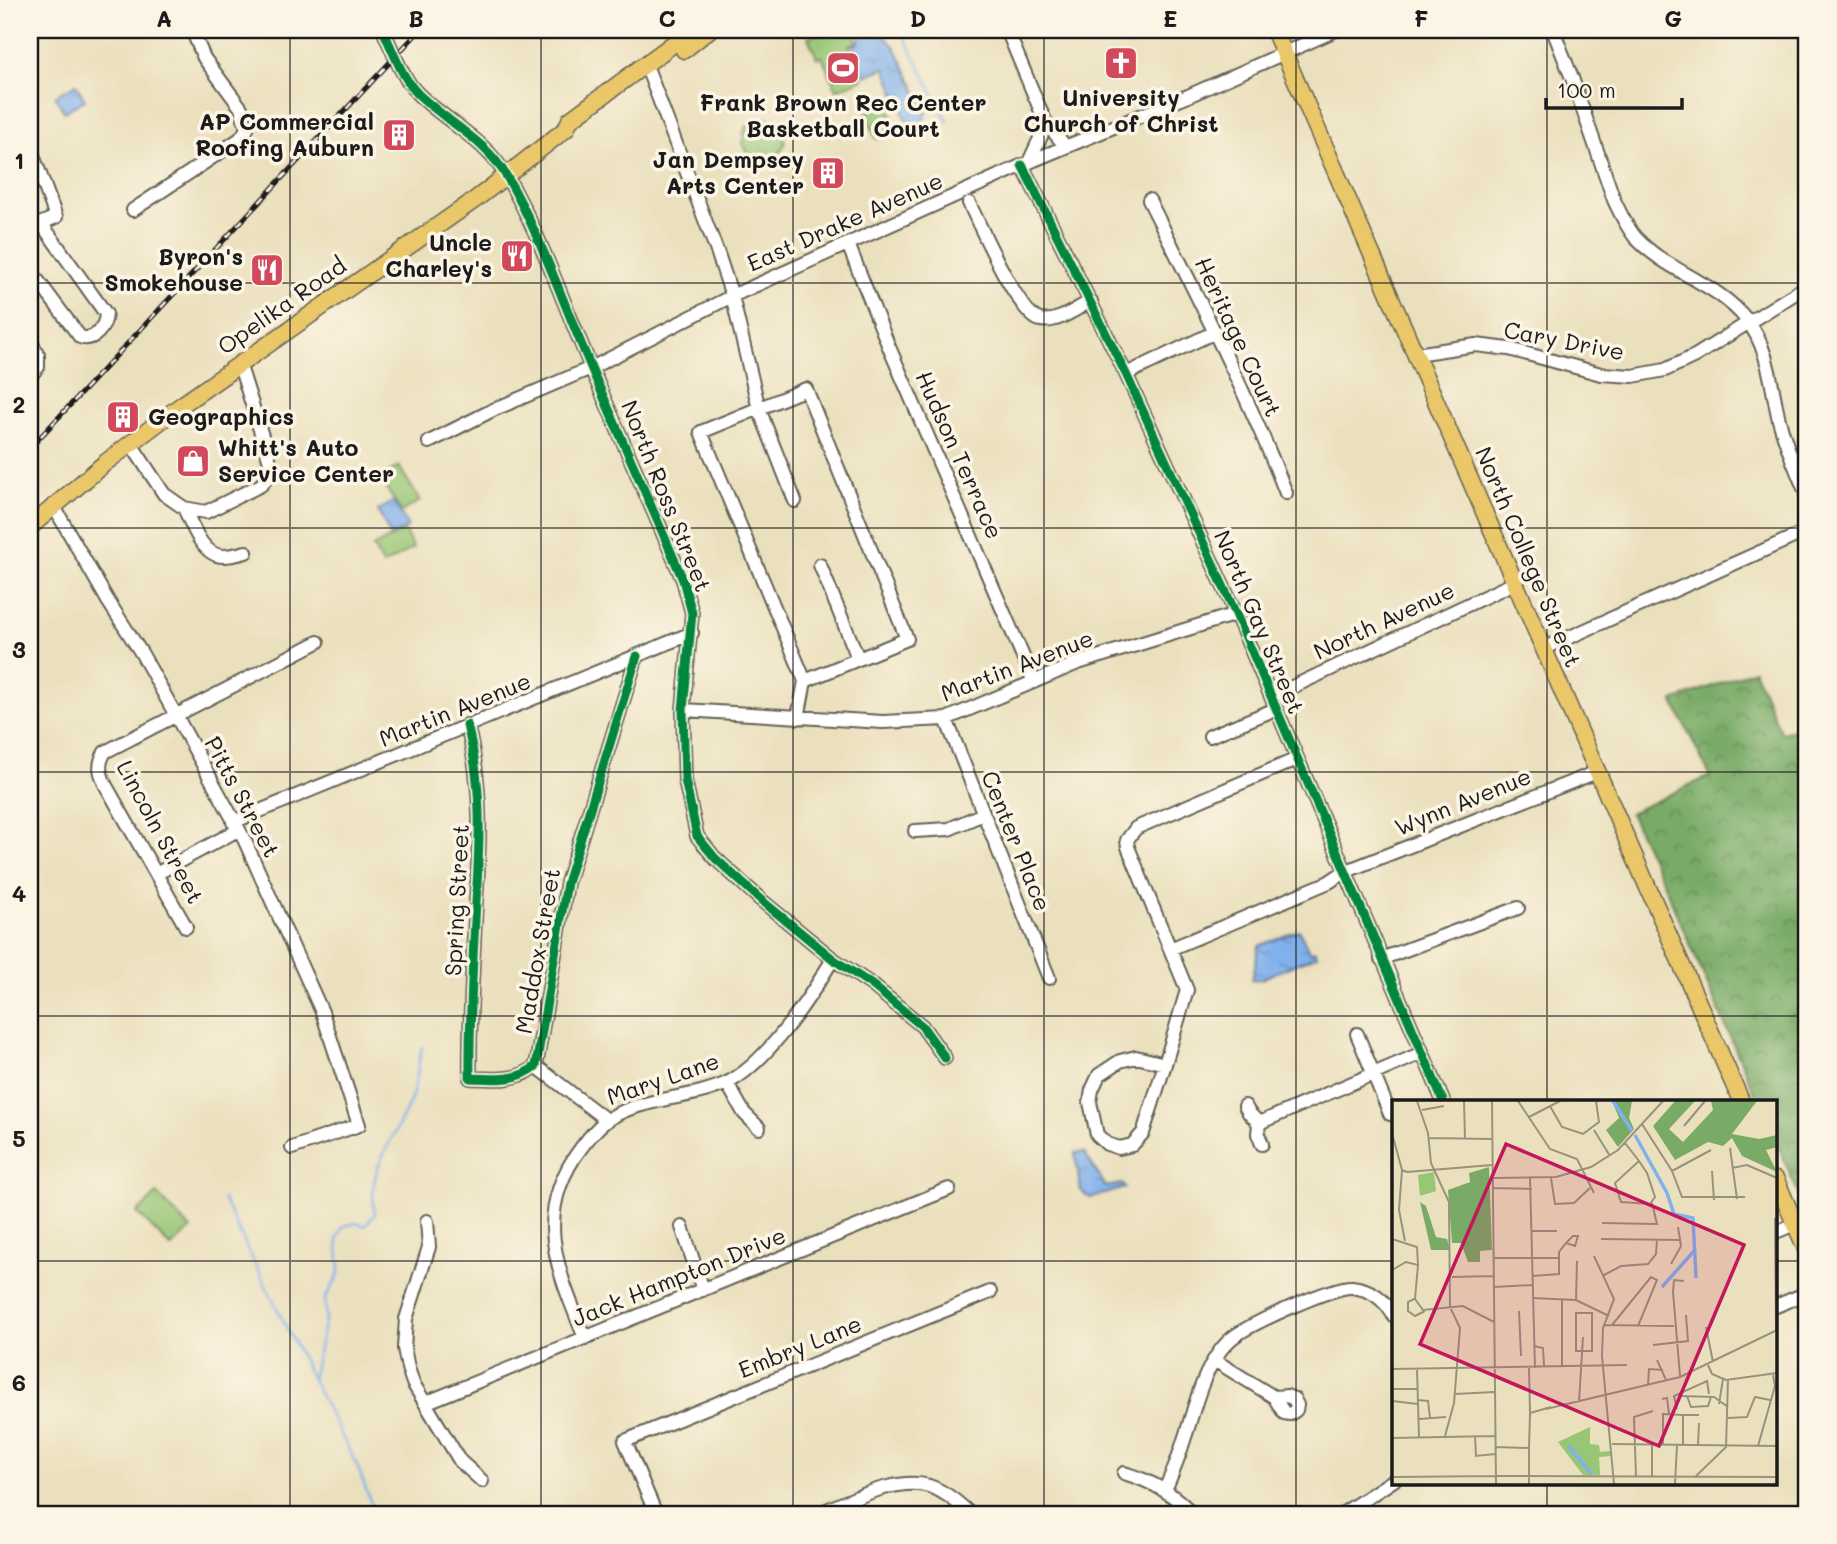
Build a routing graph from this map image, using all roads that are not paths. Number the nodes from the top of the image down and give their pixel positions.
1 (192, 30) edge
2 (383, 30) edge
3 (692, 30) edge
4 (709, 30) edge
5 (1007, 30) edge
6 (1275, 30) edge
7 (1336, 30) edge
8 (1553, 30) edge
9 (1284, 52) junction
10 (648, 70) junction
11 (1045, 121) junction
12 (1065, 146) junction
13 (30, 147) edge
14 (1025, 164) junction
15 (506, 174) junction
16 (35, 176) edge
17 (1149, 200) dead end
18 (969, 203) dead end
19 (133, 211) dead end
20 (36, 225) edge
21 (848, 244) junction
22 (32, 277) edge
23 (1807, 286) edge
24 (732, 296) junction
25 (1091, 301) junction
26 (1749, 322) junction
27 (1213, 333) junction
28 (30, 340) edge
29 (1416, 354) junction
30 (239, 363) junction
31 (591, 368) junction
32 (1126, 374) junction
33 (30, 376) edge
34 (759, 409) junction
35 (429, 443) dead end
36 (131, 444) junction
37 (1286, 493) dead end
38 (1807, 495) edge
39 (795, 501) dead end
40 (53, 505) junction
41 (184, 508) junction
42 (30, 527) edge
43 (1807, 531) edge
44 (246, 552) dead end
45 (820, 565) dead end
46 (1514, 583) junction
47 (1236, 614) junction
48 (692, 633) junction
49 (318, 642) dead end
50 (1543, 649) junction
51 (637, 656) junction
52 (858, 658) junction
53 (805, 681) junction
54 (1034, 682) junction
55 (1273, 703) junction
56 (682, 710) junction
57 (176, 716) junction
58 (798, 718) junction
59 (946, 719) junction
60 (467, 725) junction
61 (1210, 736) dead end
62 (1297, 760) junction
63 (1597, 772) junction
64 (983, 814) junction
65 (236, 826) junction
66 (915, 831) dead end
67 (1344, 872) junction
68 (156, 874) junction
69 (1518, 908) dead end
70 (186, 927) dead end
71 (1170, 949) junction
72 (833, 959) junction
73 (1381, 959) junction
74 (1049, 978) dead end
75 (1357, 1034) dead end
76 (1422, 1053) junction
77 (945, 1058) dead end
78 (1165, 1064) junction
79 (536, 1066) junction
80 (1374, 1074) junction
81 (470, 1078) joint
82 (727, 1083) junction
83 (1443, 1100) edge
84 (1741, 1100) edge
85 (1245, 1105) dead end
86 (1390, 1114) dead end
87 (605, 1119) junction
88 (1259, 1123) junction
89 (759, 1128) dead end
90 (1262, 1144) dead end
91 (292, 1148) dead end
92 (1778, 1185) edge
93 (948, 1189) dead end
94 (427, 1221) dead end
95 (1795, 1224) junction
96 (682, 1227) dead end
97 (1778, 1231) edge
98 (1807, 1251) edge
99 (703, 1290) junction
100 (990, 1292) dead end
101 (1807, 1293) edge
102 (1778, 1305) edge
103 (1392, 1313) edge
104 (585, 1338) junction
105 (1214, 1360) junction
106 (1274, 1397) dead end
107 (425, 1403) junction
108 (1124, 1473) dead end
109 (482, 1481) dead end
110 (1392, 1481) edge
111 (1165, 1490) junction
112 (656, 1514) edge
113 (817, 1514) edge
114 (970, 1514) edge
115 (1192, 1514) edge
116 (1342, 1514) edge

1 - 19 street
2 - 15 street, North Ross Street
3 - 10 main road, Opelika Road
4 - 10 main road, Opelika Road
5 - 11 street
6 - 9 main road, North College Street
7 - 9 street, East Drake Avenue
8 - 26 street
9 - 12 street, East Drake Avenue
9 - 29 main road, North College Street
10 - 15 main road, Opelika Road
10 - 24 street
11 - 12 street
11 - 14 street
12 - 14 street, East Drake Avenue
13 - 16 street
14 - 21 street, East Drake Avenue
14 - 25 street, North Gay Street
15 - 30 main road, Opelika Road
15 - 31 street, North Ross Street
16 - 20 street
17 - 27 street, Heritage Court
18 - 25 street
20 - 22 street
21 - 24 street, East Drake Avenue
21 - 54 street, Hudson Terrace
23 - 26 street, Cary Drive
24 - 31 street, East Drake Avenue
24 - 34 street
25 - 32 street, North Gay Street
26 - 29 street, Cary Drive
26 - 38 street
27 - 32 street
27 - 37 street, Heritage Court
28 - 33 street
29 - 46 main road, North College Street
30 - 36 main road, Opelika Road
30 - 41 street
31 - 35 street, East Drake Avenue
31 - 48 street, North Ross Street
32 - 47 street, North Gay Street
34 - 39 street
34 - 52 street
34 - 53 street
36 - 40 main road, Opelika Road
36 - 41 street
40 - 42 main road, Opelika Road
40 - 57 street, Pitts Street
41 - 44 street
43 - 50 street
45 - 52 street
46 - 50 main road, North College Street
46 - 55 street, North Avenue
47 - 54 street, Martin Avenue
47 - 55 street, North Gay Street
48 - 51 street, Martin Avenue
48 - 56 street, North Ross Street
49 - 57 street
50 - 63 main road, North College Street
51 - 60 street, Martin Avenue
51 - 79 street, Maddox Street
52 - 53 street
53 - 58 street
54 - 59 street, Martin Avenue
55 - 61 street, North Avenue
55 - 62 street, North Gay Street
56 - 58 street, Martin Avenue
56 - 72 street, North Ross Street
57 - 65 street, Pitts Street
57 - 68 street, Lincoln Street
58 - 59 street, Martin Avenue
59 - 64 street, Center Place
60 - 65 street, Martin Avenue
60 - 81 street, Spring Street
62 - 67 street, North Gay Street
62 - 71 street
63 - 67 street, Wynn Avenue
63 - 84 main road, North College Street
64 - 66 street
64 - 74 street, Center Place
65 - 68 street, Martin Avenue
65 - 91 street, Pitts Street
67 - 71 street, Wynn Avenue
67 - 73 street, North Gay Street
68 - 70 street, Lincoln Street
69 - 73 street
71 - 78 street
72 - 77 street, North Ross Street
72 - 82 street, Mary Lane
73 - 76 street, North Gay Street
75 - 80 street
76 - 80 street
76 - 83 street, North Gay Street
78 - 78 street
79 - 81 street, Maddox Street
79 - 87 street
80 - 86 street
80 - 88 street
82 - 87 street, Mary Lane
82 - 89 street
85 - 88 street
87 - 104 street, Mary Lane
88 - 90 street
92 - 95 main road
93 - 99 street, Jack Hampton Drive
94 - 107 street
95 - 97 street
95 - 98 main road
96 - 99 street
99 - 104 street, Jack Hampton Drive
100 - 112 street, Embry Lane
101 - 102 street
103 - 105 street
104 - 107 street, Jack Hampton Drive
105 - 106 street
105 - 111 street
107 - 109 street
108 - 111 street
110 - 116 street
111 - 115 street
113 - 114 street

